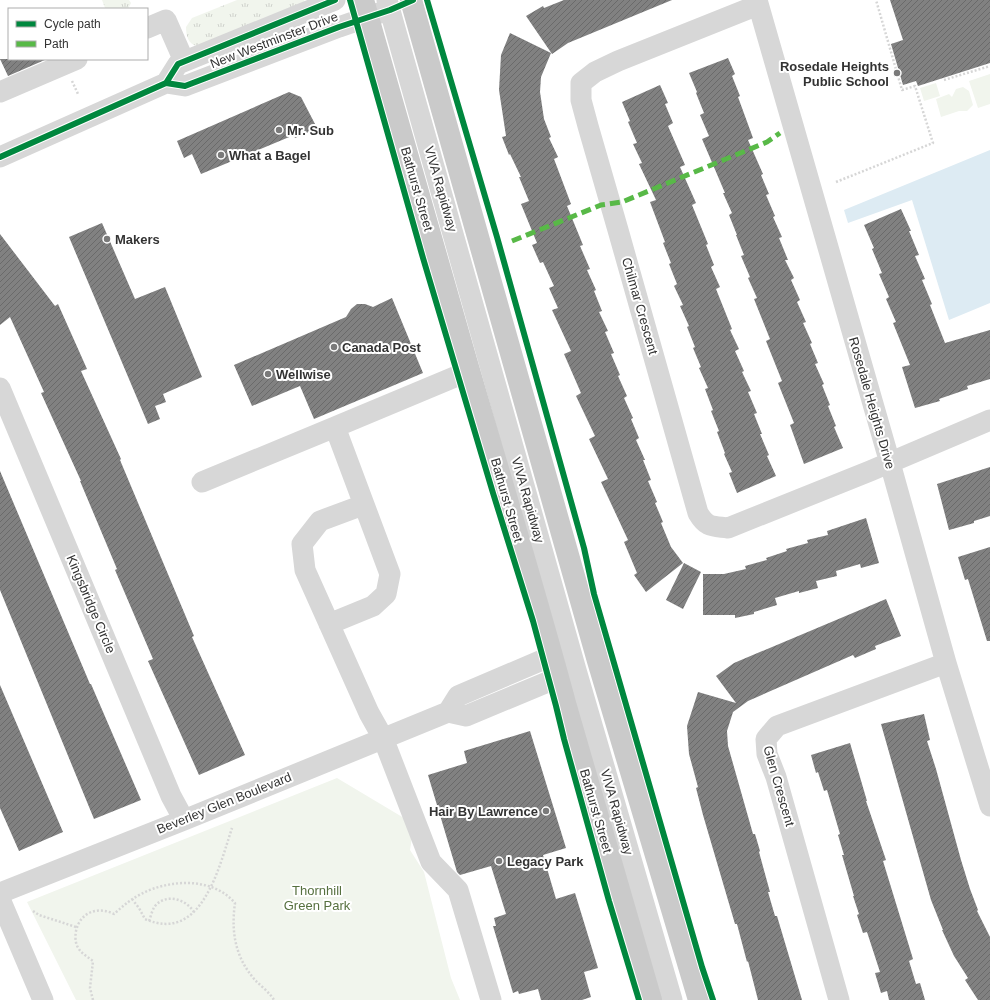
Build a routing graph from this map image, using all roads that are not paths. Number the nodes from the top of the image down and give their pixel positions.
1 (336, 0) edge
2 (412, 0) edge
3 (757, 3) edge
4 (388, 5) edge
5 (365, 9) edge
6 (156, 24) edge
7 (74, 60) edge
8 (184, 61) junction
9 (166, 83) junction
10 (0, 92) edge
11 (0, 157) edge
12 (469, 371) junction
13 (0, 388) edge
14 (990, 420) edge
15 (334, 427) junction
16 (890, 463) junction
17 (202, 482) dead end
18 (363, 505) junction
19 (329, 624) junction
20 (592, 639) junction
21 (561, 651) junction
22 (598, 661) junction
23 (946, 663) junction
24 (567, 674) junction
25 (448, 712) junction
26 (383, 738) junction
27 (990, 806) edge
28 (184, 820) junction
29 (0, 893) edge
30 (0, 899) edge
31 (43, 1000) edge
32 (491, 1000) edge
33 (651, 1000) edge
34 (672, 1000) edge
35 (699, 1000) edge
36 (839, 1000) edge

1 - 8 street, New Westminster Drive
2 - 4 street, New Westminster Drive
2 - 20 main road
3 - 16 street, Rosedale Heights Drive
3 - 16 street, Chilmar Crescent
4 - 5 street, New Westminster Drive
4 - 21 street, VIVA Rapidway
5 - 9 street, New Westminster Drive
5 - 12 main road, Bathurst Street
6 - 8 street
7 - 10 street
8 - 9 street, New Westminster Drive
9 - 11 street
12 - 15 street
12 - 21 main road, Bathurst Street
13 - 28 street, Kingsbridge Circle
14 - 16 street
15 - 17 street
15 - 18 street
16 - 23 street, Rosedale Heights Drive
18 - 19 street
18 - 19 street
19 - 26 street
20 - 21 street
20 - 22 main road
21 - 24 main road, Bathurst Street
21 - 25 street
22 - 24 street
22 - 35 main road
23 - 27 street, Rosedale Heights Drive
23 - 36 street, Glen Crescent
24 - 25 street
24 - 33 main road, Bathurst Street
24 - 34 street, VIVA Rapidway
25 - 26 street, Beverley Glen Boulevard
26 - 28 street, Beverley Glen Boulevard
26 - 32 street
28 - 29 street, Beverley Glen Boulevard
30 - 31 street

